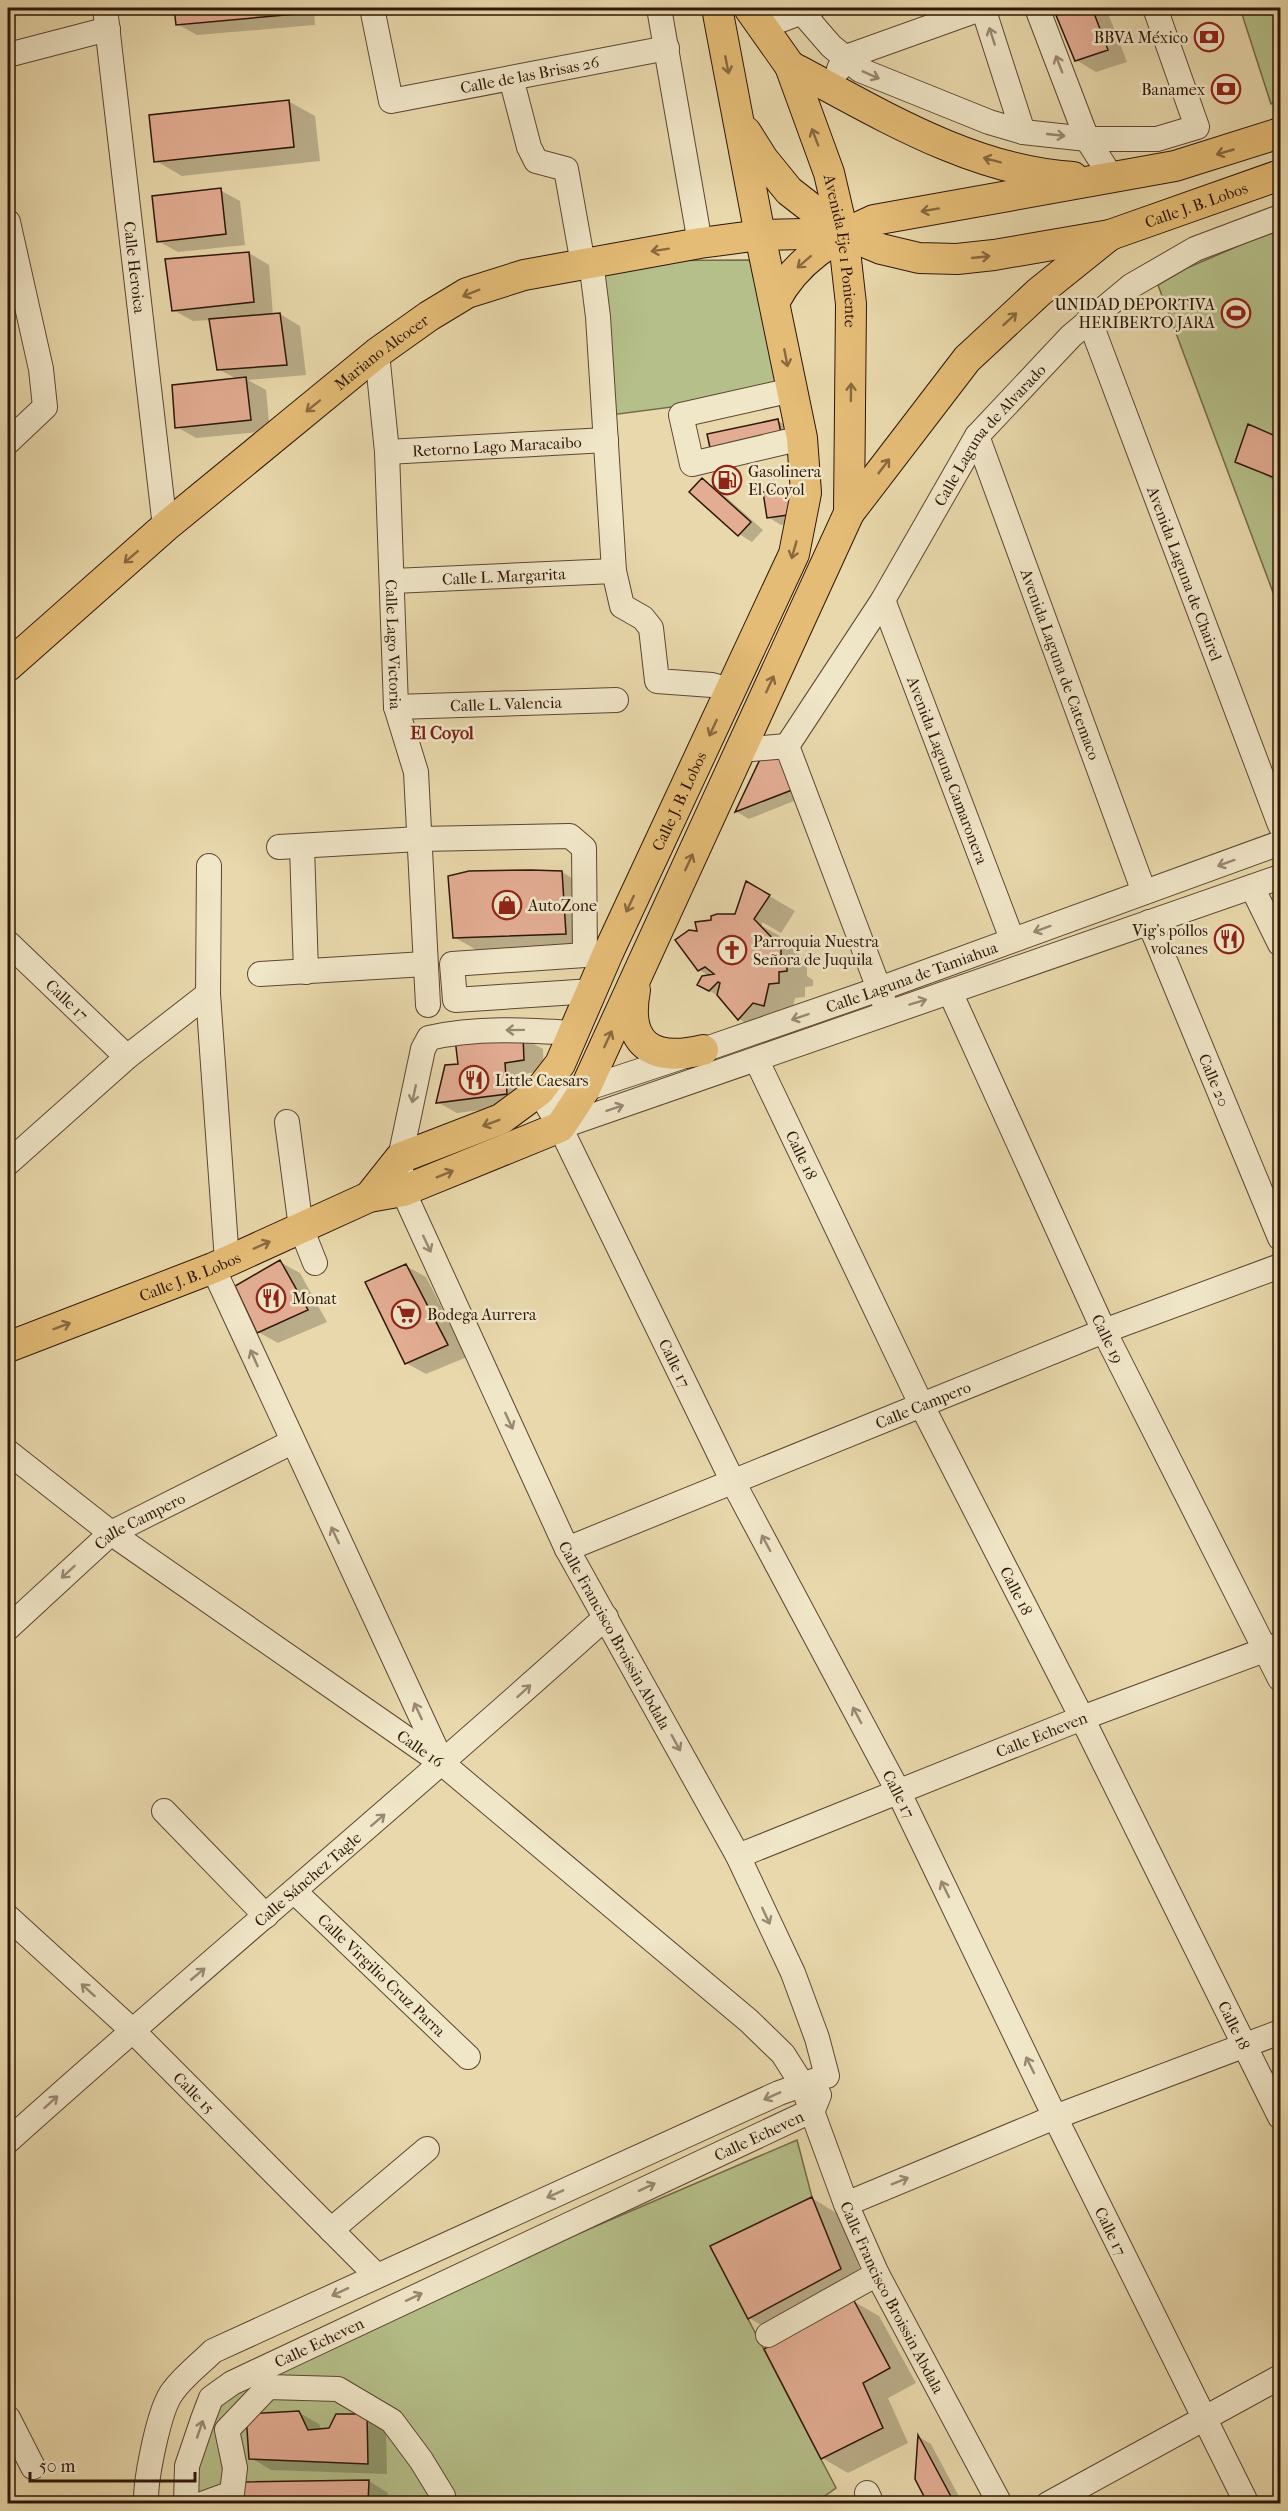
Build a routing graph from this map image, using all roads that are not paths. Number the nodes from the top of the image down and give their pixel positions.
1 (372, 8) edge
2 (659, 8) edge
3 (717, 8) edge
4 (983, 8) edge
5 (1037, 8) edge
6 (1155, 8) edge
7 (804, 9) edge
8 (756, 17) edge
9 (106, 19) edge
10 (667, 48) junction
11 (8, 55) edge
12 (846, 57) junction
13 (790, 66) junction
14 (511, 78) junction
15 (828, 86) junction
16 (737, 116) junction
17 (1023, 132) junction
18 (1281, 133) edge
19 (1087, 139) junction
20 (1281, 175) edge
21 (1112, 178) junction
22 (1281, 217) edge
23 (8, 222) edge
24 (843, 233) junction
25 (760, 235) junction
26 (1110, 235) junction
27 (700, 243) junction
28 (587, 262) junction
29 (13, 271) edge
30 (775, 301) junction
31 (1089, 319) junction
32 (377, 353) junction
33 (779, 393) dead end
34 (977, 436) junction
35 (802, 438) junction
36 (606, 440) junction
37 (8, 442) edge
38 (387, 452) junction
39 (849, 513) junction
40 (165, 527) junction
41 (614, 571) junction
42 (393, 581) junction
43 (883, 600) junction
44 (8, 666) edge
45 (731, 690) junction
46 (616, 700) dead end
47 (396, 707) junction
48 (787, 747) junction
49 (740, 750) junction
50 (1281, 825) edge
51 (419, 839) junction
52 (1281, 843) edge
53 (209, 866) dead end
54 (1281, 876) edge
55 (1252, 887) junction
56 (1143, 892) junction
57 (1149, 922) junction
58 (1278, 932) edge
59 (1012, 939) junction
60 (8, 943) edge
61 (596, 954) junction
62 (425, 964) junction
63 (640, 968) junction
64 (306, 972) junction
65 (260, 975) dead end
66 (879, 989) junction
67 (592, 991) junction
68 (950, 992) junction
69 (208, 994) junction
70 (428, 1005) dead end
71 (888, 1011) junction
72 (573, 1033) junction
73 (703, 1050) junction
74 (127, 1057) junction
75 (757, 1061) junction
76 (585, 1089) junction
77 (539, 1091) junction
78 (287, 1122) dead end
79 (560, 1127) junction
80 (400, 1158) junction
81 (8, 1163) edge
82 (403, 1191) junction
83 (369, 1197) junction
84 (301, 1228) junction
85 (1281, 1238) edge
86 (315, 1263) dead end
87 (220, 1264) junction
88 (1281, 1266) edge
89 (1104, 1332) junction
90 (8, 1347) edge
91 (921, 1404) junction
92 (291, 1442) junction
93 (8, 1452) edge
94 (733, 1482) junction
95 (111, 1533) junction
96 (567, 1549) junction
97 (606, 1617) junction
98 (8, 1628) edge
99 (1273, 1647) edge
100 (1281, 1679) edge
101 (1082, 1718) junction
102 (442, 1764) junction
103 (898, 1791) junction
104 (164, 1811) dead end
105 (738, 1856) junction
106 (295, 1892) junction
107 (266, 1916) junction
108 (8, 1917) edge
109 (132, 2030) junction
110 (1281, 2032) edge
111 (1244, 2046) junction
112 (468, 2057) dead end
113 (826, 2076) junction
114 (802, 2084) junction
115 (813, 2110) junction
116 (1055, 2117) junction
117 (1281, 2117) edge
118 (8, 2141) edge
119 (427, 2149) dead end
120 (594, 2176) junction
121 (846, 2204) junction
122 (609, 2205) junction
123 (331, 2230) junction
124 (877, 2274) junction
125 (376, 2275) junction
126 (768, 2335) dead end
127 (1281, 2377) edge
128 (8, 2418) edge
129 (1205, 2421) junction
130 (33, 2467) dead end
131 (146, 2504) edge
132 (186, 2504) edge
133 (202, 2504) edge
134 (444, 2504) edge
135 (999, 2504) edge
136 (1048, 2504) edge
137 (1247, 2504) edge

1 - 14 street, Calle de las Brisas 26
2 - 10 street
3 -> 16 main road
4 - 12 street
17 -> 4 street
19 -> 5 street
6 - 19 street
7 - 8 street
7 - 12 street
8 - 13 main road, Avenida Eje 1 Poniente
9 - 11 street
9 - 40 street, Calle Heroica
10 - 14 street, Calle de las Brisas 26
10 - 27 street
12 - 15 street
12 -> 17 street
13 - 15 main road
24 -> 13 main road, Avenida Eje 1 Poniente
14 - 28 street
21 -> 15 main road
16 - 24 main road
16 - 25 main road
17 -> 19 street
18 -> 21 main road
19 - 21 street
20 - 26 main road, Calle J. B. Lobos
21 -> 24 main road
22 - 31 street, Calle Laguna de Alvarado
23 - 29 street
24 - 25 main road, Mariano Alcocer
24 -> 26 main road
24 -> 30 main road
39 -> 24 main road, Avenida Eje 1 Poniente
25 - 27 main road, Mariano Alcocer
25 - 30 main road
39 -> 26 main road
27 -> 28 main road, Mariano Alcocer
28 -> 32 main road, Mariano Alcocer
28 - 36 street
29 - 37 street
30 -> 35 main road, Calle J. B. Lobos
31 - 34 street, Calle Laguna de Alvarado
31 - 50 street, Avenida Laguna de Chairel
32 - 38 street, Calle Lago Victoria
32 -> 40 main road, Mariano Alcocer
33 - 35 street
34 - 43 street, Calle Laguna de Alvarado
34 - 56 street, Avenida Laguna de Catemaco
35 -> 45 main road, Calle J. B. Lobos
36 - 38 street, Retorno Lago Maracaibo
36 - 41 street
38 - 42 street, Calle Lago Victoria
49 -> 39 main road
40 -> 44 main road, Mariano Alcocer
41 - 42 street, Calle L. Margarita
41 - 45 street
42 - 47 street, Calle Lago Victoria
43 - 48 street, Calle Laguna de Alvarado
43 - 59 street, Avenida Laguna Camaronera
45 -> 61 main road, Calle J. B. Lobos
46 - 47 street, Calle L. Valencia
47 - 51 street, Calle Lago Victoria
48 - 49 street
48 - 66 street
63 -> 49 main road
51 - 61 street
51 - 62 street, Calle Lago Victoria
51 - 64 street
52 -> 56 street, Calle Laguna de Tamiahua
53 - 69 street
54 - 55 street, Calle Laguna de Tamiahua
55 - 57 street, Calle Laguna de Tamiahua
55 - 58 street
56 -> 59 street, Calle Laguna de Tamiahua
57 - 68 street, Calle Laguna de Tamiahua
57 - 85 street, Calle 20
59 - 66 street, Calle Laguna de Tamiahua
60 - 74 street, Calle 17
61 - 67 main road, Calle J. B. Lobos
61 - 67 street
62 - 64 street
62 - 70 street, Calle Lago Victoria
63 - 73 main road
76 -> 63 main road
64 - 65 street
66 - 71 street
66 -> 73 street, Calle Laguna de Tamiahua
67 - 72 main road, Calle J. B. Lobos
71 -> 68 street, Calle Laguna de Tamiahua
68 - 89 street, Calle 19
69 - 74 street
69 - 87 street
71 - 75 street, Calle Laguna de Tamiahua
72 - 77 main road, Calle J. B. Lobos
72 -> 80 street
73 - 76 street, Calle Laguna de Tamiahua
74 - 81 street
79 -> 75 street, Calle Laguna de Tamiahua
75 - 91 street, Calle 18
76 - 77 street, Calle Laguna de Tamiahua
76 - 79 main road
77 - 79 street, Calle 17
77 -> 80 main road, Calle J. B. Lobos
78 - 84 street
82 -> 79 main road, Calle J. B. Lobos
79 - 94 street, Calle 17
80 - 82 street, Calle Francisco Broissin Abdala
80 - 83 main road, Calle J. B. Lobos
82 - 83 main road, Calle J. B. Lobos
82 -> 96 street, Calle Francisco Broissin Abdala
83 - 84 main road, Calle J. B. Lobos
84 - 86 street
87 -> 84 main road, Calle J. B. Lobos
90 -> 87 main road, Calle J. B. Lobos
92 -> 87 street
88 - 89 street, Calle Campero
89 - 91 street, Calle Campero
89 - 99 street, Calle 19
91 - 94 street, Calle Campero
91 - 101 street, Calle 18
92 - 95 street, Calle Campero
102 -> 92 street
93 - 95 street, Calle 16
94 - 96 street, Calle Campero
103 -> 94 street, Calle 17
95 -> 98 street, Calle Campero
95 - 102 street, Calle 16
96 - 97 street, Calle Francisco Broissin Abdala
102 -> 97 street, Calle Sánchez Tagle
97 -> 105 street, Calle Francisco Broissin Abdala
99 - 100 street, Calle 19
99 - 101 street, Calle Echeven
101 - 103 street, Calle Echeven
101 - 111 street, Calle 18
106 -> 102 street, Calle Sánchez Tagle
102 - 114 street, Calle 16
103 - 105 street, Calle Echeven
116 -> 103 street, Calle 17
104 - 107 street
105 -> 113 street, Calle Francisco Broissin Abdala
106 - 107 street, Calle Sánchez Tagle
106 - 112 street, Calle Virgilio Cruz Parra
109 -> 107 street, Calle Sánchez Tagle
109 -> 108 street, Calle 15
118 -> 109 street, Calle Sánchez Tagle
109 - 123 street, Calle 15
110 - 111 street
111 - 116 street
111 - 117 street, Calle 18
113 - 114 street, Calle Echeven
113 - 115 street, Calle Echeven
114 - 115 street, Calle Francisco Broissin Abdala
114 -> 120 street, Calle Echeven
115 - 121 street, Calle Francisco Broissin Abdala
122 -> 115 street, Calle Echeven
121 -> 116 street
116 - 129 street, Calle 17
119 - 123 street
120 - 122 street
120 -> 125 street, Calle Echeven
121 - 124 street, Calle Francisco Broissin Abdala
132 -> 122 street, Calle Echeven
123 - 125 street, Calle 15
124 - 126 street
124 - 135 street, Calle Francisco Broissin Abdala
125 -> 131 street, Calle Echeven
127 - 129 street
128 - 130 street
129 - 136 street
129 - 137 street, Calle 17
133 - 134 street

